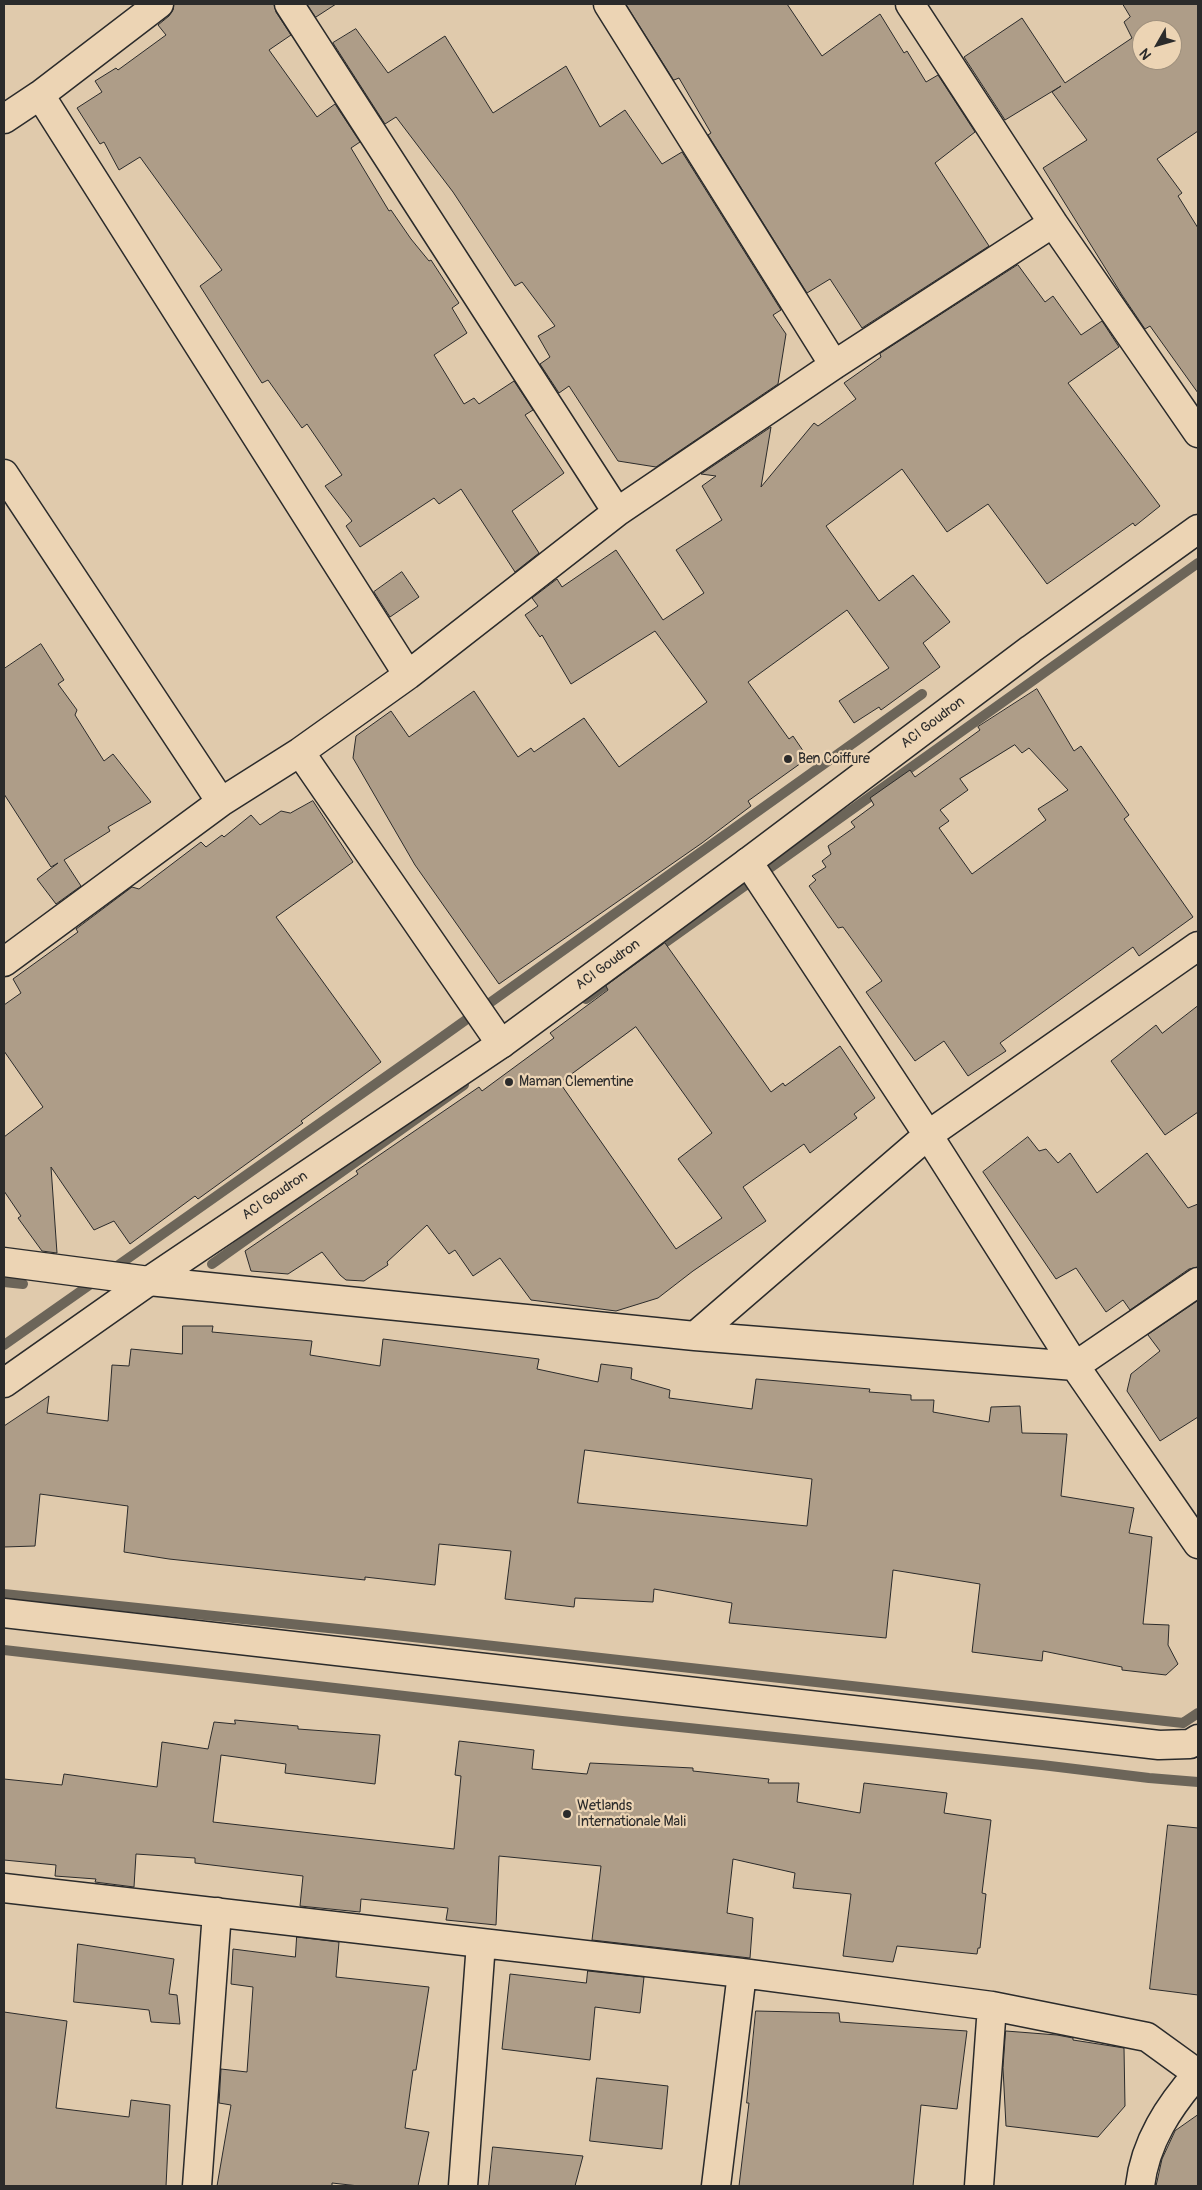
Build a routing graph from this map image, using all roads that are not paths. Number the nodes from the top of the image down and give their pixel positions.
1 (159, 4) edge
2 (289, 4) edge
3 (608, 4) edge
4 (910, 4) edge
5 (40, 95) junction
6 (4, 119) edge
7 (1053, 223) junction
8 (834, 365) junction
9 (1198, 433) edge
10 (4, 474) edge
11 (617, 512) junction
12 (1198, 529) edge
13 (408, 675) junction
14 (300, 752) junction
15 (220, 802) junction
16 (748, 862) junction
17 (1198, 946) edge
18 (4, 962) edge
19 (501, 1044) junction
20 (928, 1135) junction
21 (4, 1262) edge
22 (149, 1281) junction
23 (1198, 1282) edge
24 (695, 1336) junction
25 (1075, 1366) junction
26 (4, 1382) edge
27 (1198, 1544) edge
28 (4, 1613) edge
29 (1198, 1739) edge
30 (4, 1888) edge
31 (217, 1912) junction
32 (481, 1943) junction
33 (742, 1973) junction
34 (992, 2006) junction
35 (1198, 2073) edge
36 (197, 2186) edge
37 (463, 2186) edge
38 (716, 2186) edge
39 (979, 2186) edge
40 (1140, 2186) edge

1 - 5 street
2 - 11 street
3 - 8 street
4 - 7 street
5 - 6 street
5 - 13 street
7 - 8 street
7 - 9 street
8 - 11 street
10 - 15 street
11 - 13 street
12 - 16 street, ACI Goudron
13 - 14 street
14 - 15 street
14 - 19 street
15 - 18 street
16 - 19 street, ACI Goudron
16 - 20 street
17 - 20 street
19 - 22 street, ACI Goudron
20 - 24 street
20 - 25 street
21 - 22 street
22 - 24 street
22 - 26 street, ACI Goudron
23 - 25 street
24 - 25 street
25 - 27 street
28 - 29 street
30 - 31 street
31 - 32 street
31 - 36 street
32 - 33 street
32 - 37 street
33 - 34 street
33 - 38 street
34 - 35 street
34 - 39 street
35 - 40 street

